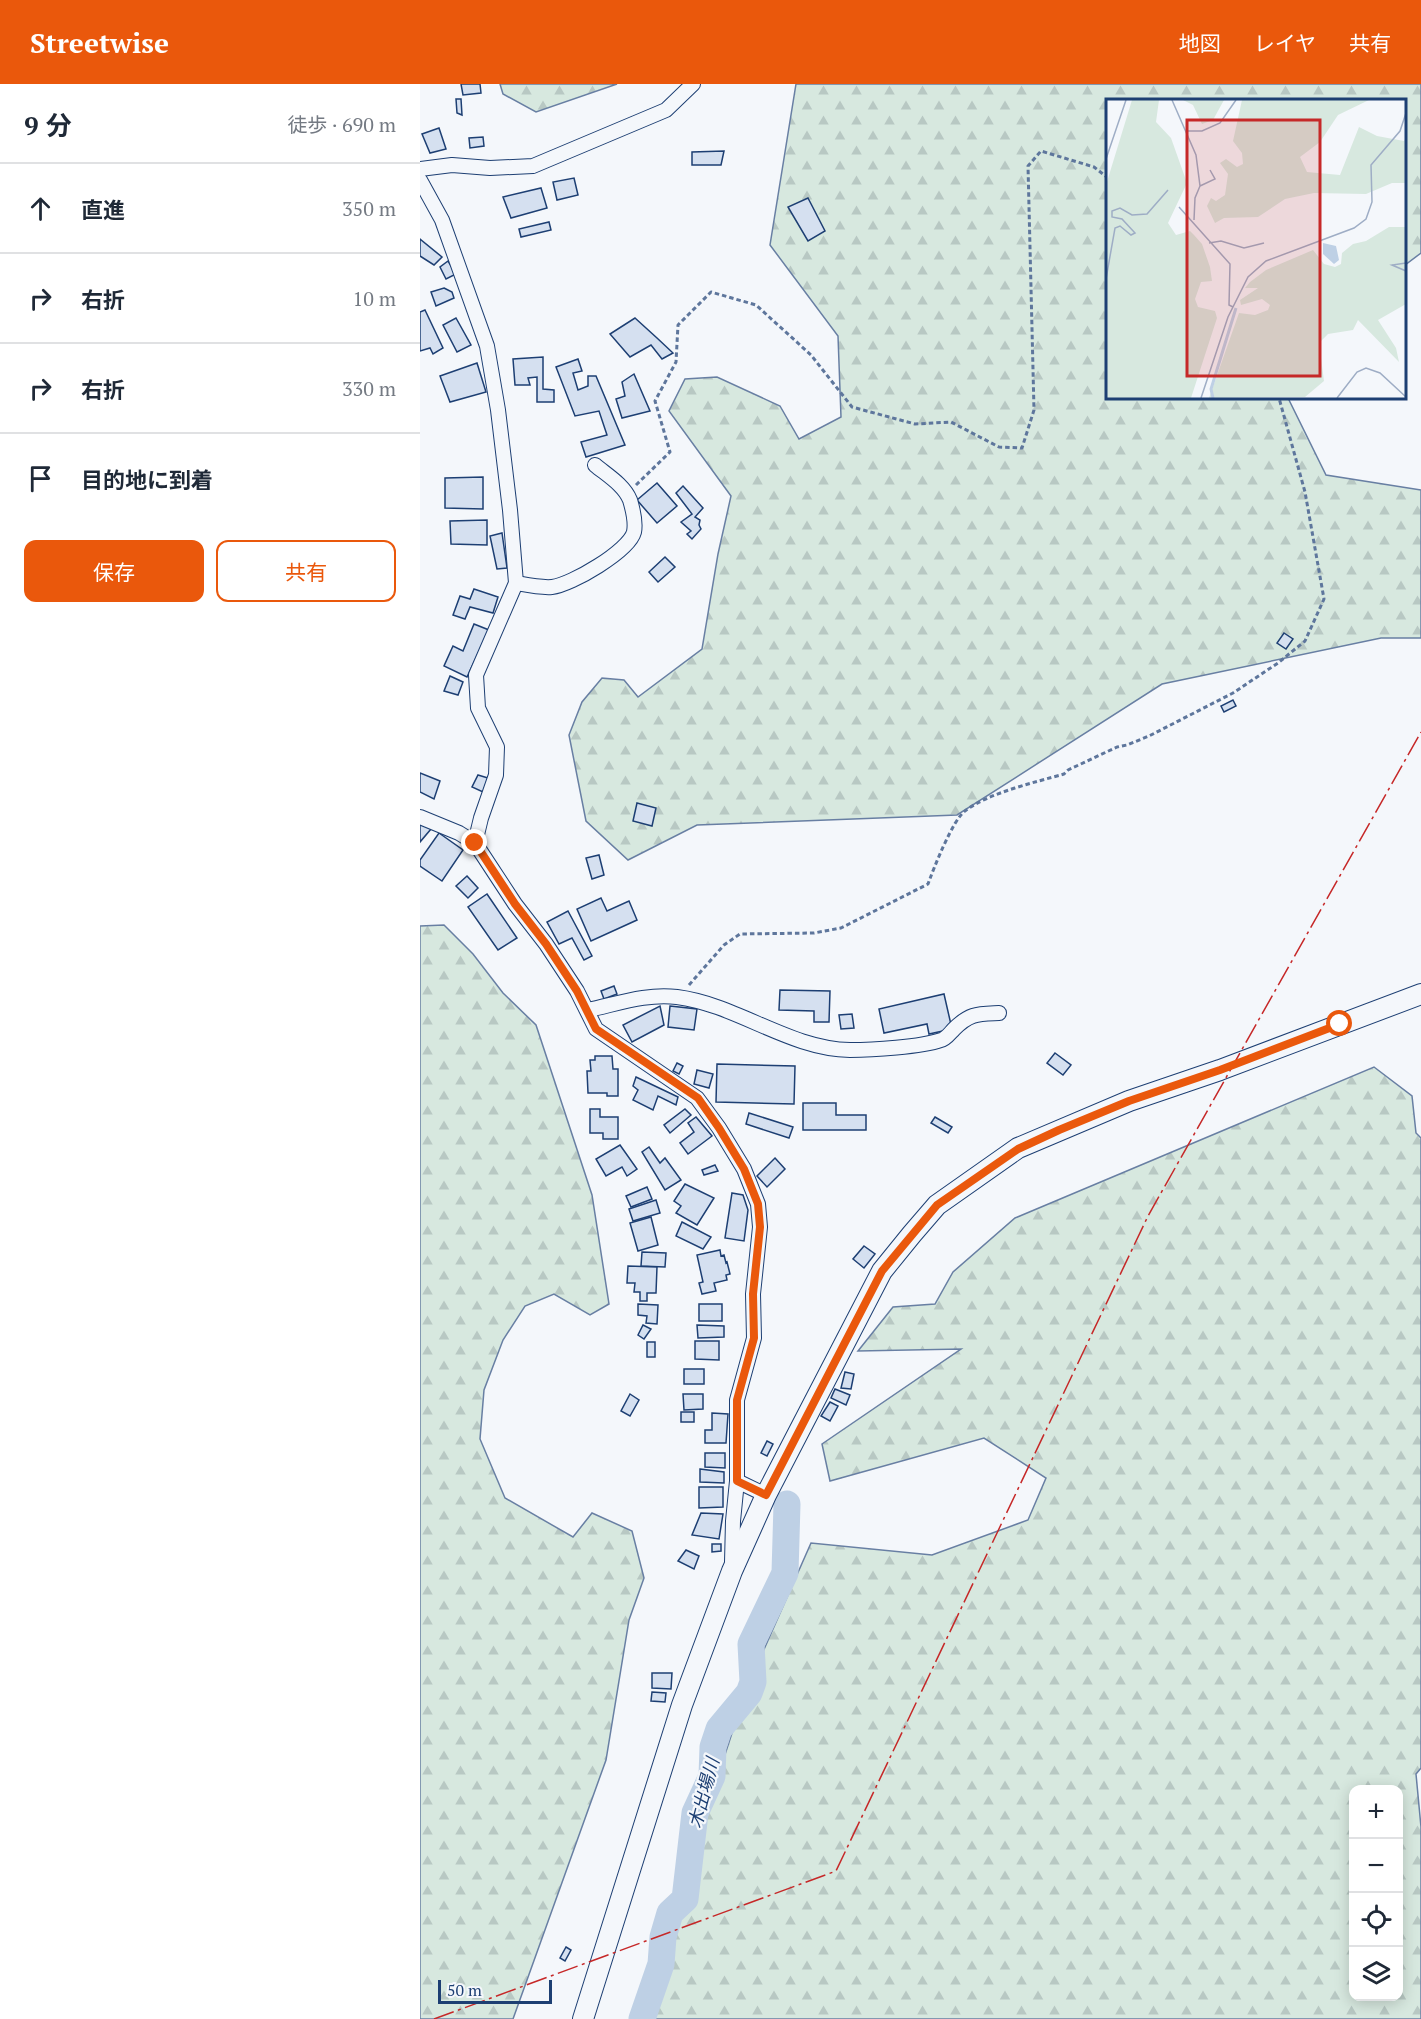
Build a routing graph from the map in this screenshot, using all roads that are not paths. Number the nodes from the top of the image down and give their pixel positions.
1 (693, 84) edge
2 (420, 169) edge
3 (420, 180) edge
4 (595, 465) dead end
5 (516, 583) junction
6 (420, 817) edge
7 (475, 843) junction
8 (1421, 994) edge
9 (588, 1010) junction
10 (999, 1013) dead end
11 (737, 1481) junction
12 (766, 1495) junction
13 (732, 1571) junction
14 (583, 2019) edge

1 - 2 street
3 - 5 street
4 - 5 street
5 - 7 street
6 - 7 street
7 - 9 street
8 - 12 street
9 - 10 street
9 - 11 street
11 - 12 street
11 - 13 street
12 - 13 street
13 - 14 street

